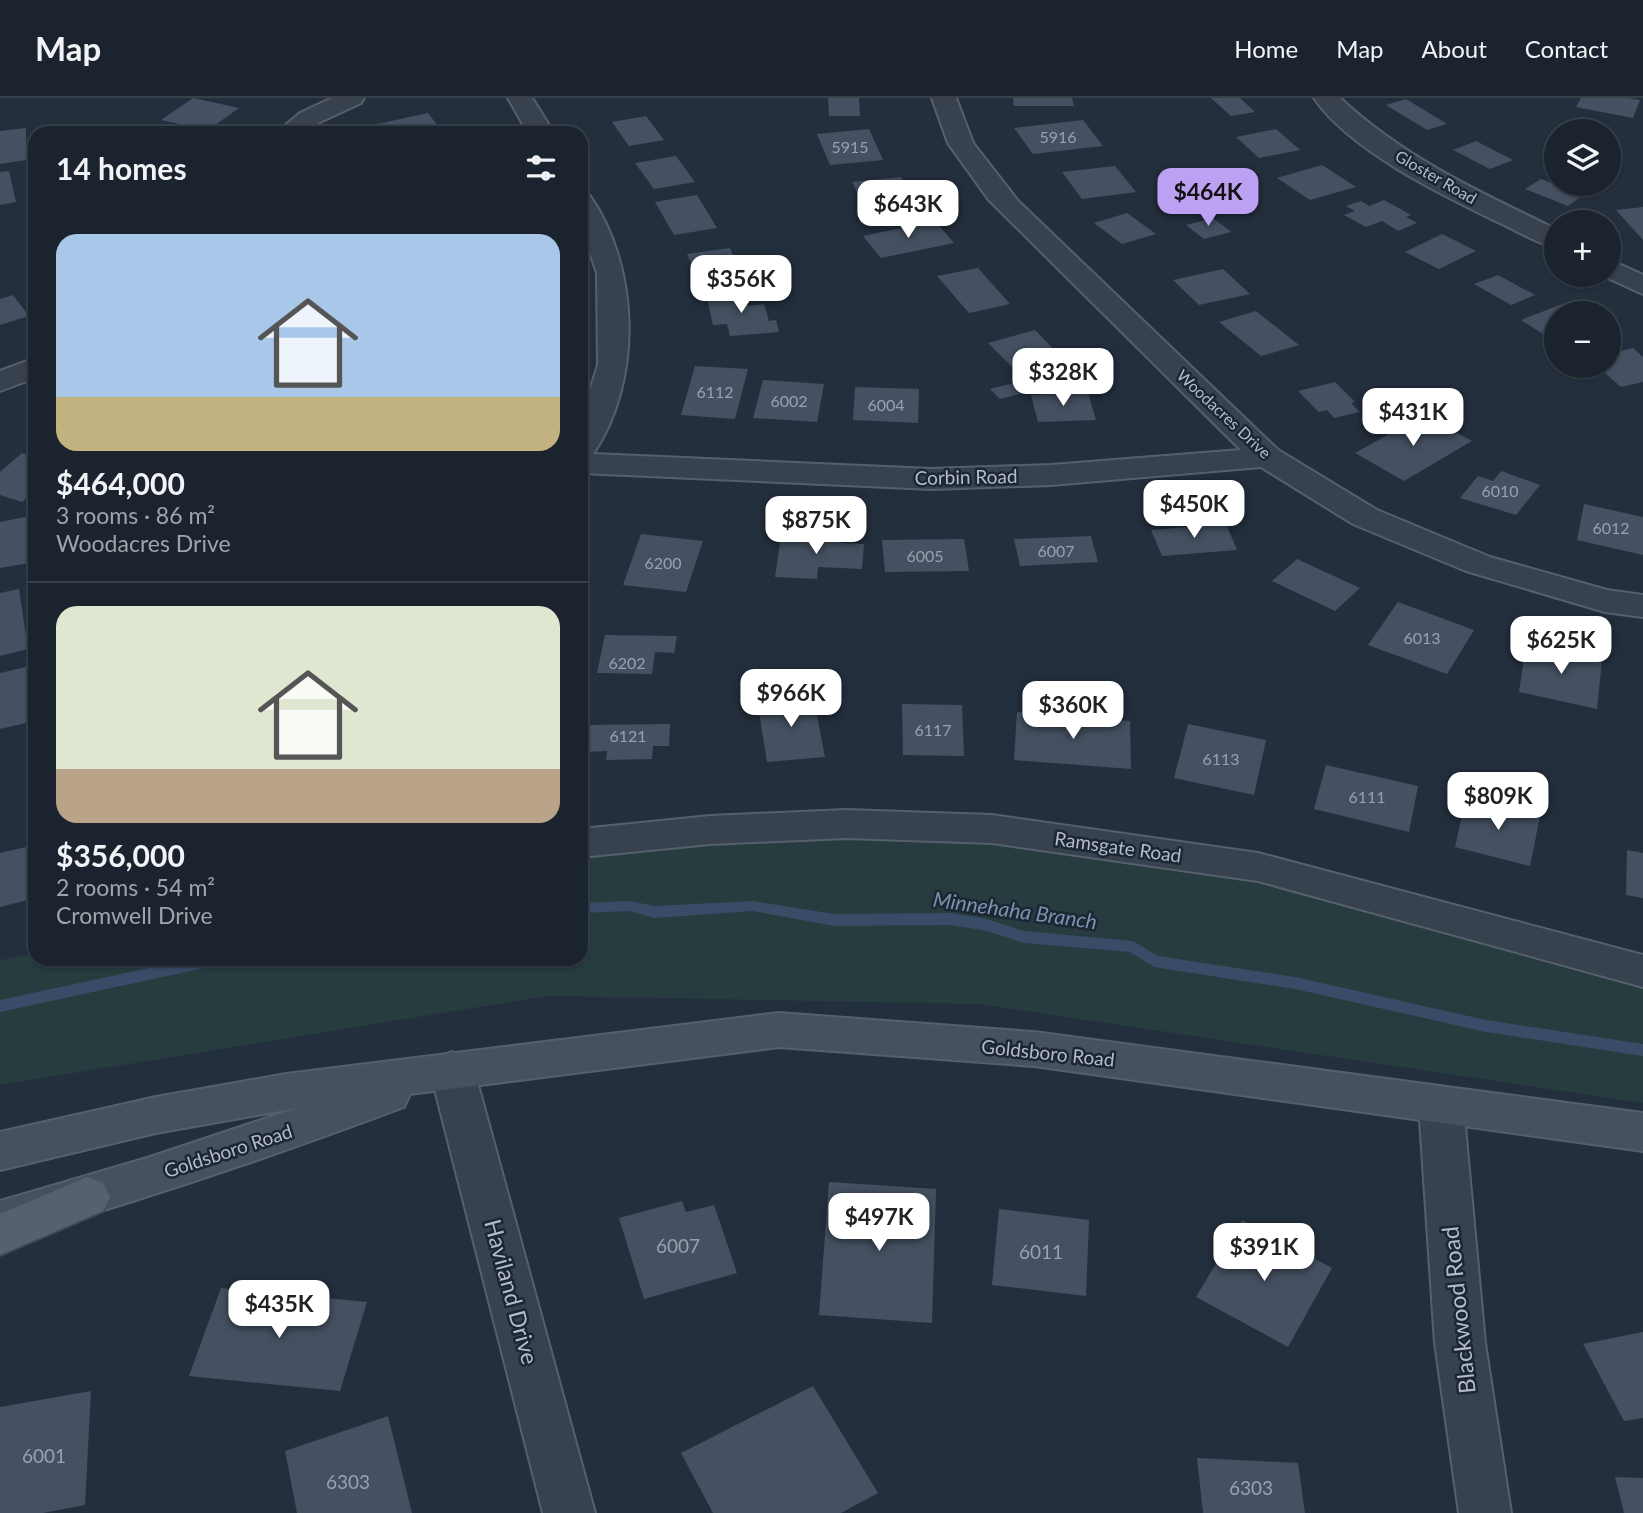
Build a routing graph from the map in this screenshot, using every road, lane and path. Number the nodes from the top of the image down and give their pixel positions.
1 (352, 98) edge
2 (520, 98) edge
3 (944, 98) edge
4 (1326, 98) edge
5 (298, 126) edge
6 (537, 126) edge
7 (588, 214) edge
8 (1544, 234) edge
9 (1621, 274) edge
10 (1643, 286) edge
11 (28, 371) edge
12 (0, 382) edge
13 (588, 434) edge
14 (1268, 457) junction
15 (588, 463) edge
16 (1643, 606) edge
17 (588, 842) edge
18 (1643, 971) edge
19 (452, 1070) junction
20 (1441, 1105) junction
21 (1643, 1132) edge
22 (0, 1150) edge
23 (87, 1197) junction
24 (0, 1221) edge
25 (0, 1235) edge
26 (569, 1513) edge
27 (1485, 1513) edge

1 - 5 street
2 - 6 street
3 - 14 street, Woodacres Drive
4 - 8 street, Gloster Road
7 - 13 street
9 - 10 street
11 - 12 street
14 - 15 street, Corbin Road
14 - 16 street, Woodacres Drive
17 - 18 street, Ramsgate Road
19 - 20 main road, Goldsboro Road
19 - 22 main road, Goldsboro Road
19 - 23 main road, Goldsboro Road
19 - 26 street, Haviland Drive
20 - 21 main road, Goldsboro Road
20 - 27 street, Blackwood Road
23 - 24 main road, Goldsboro Road
23 - 25 main road

